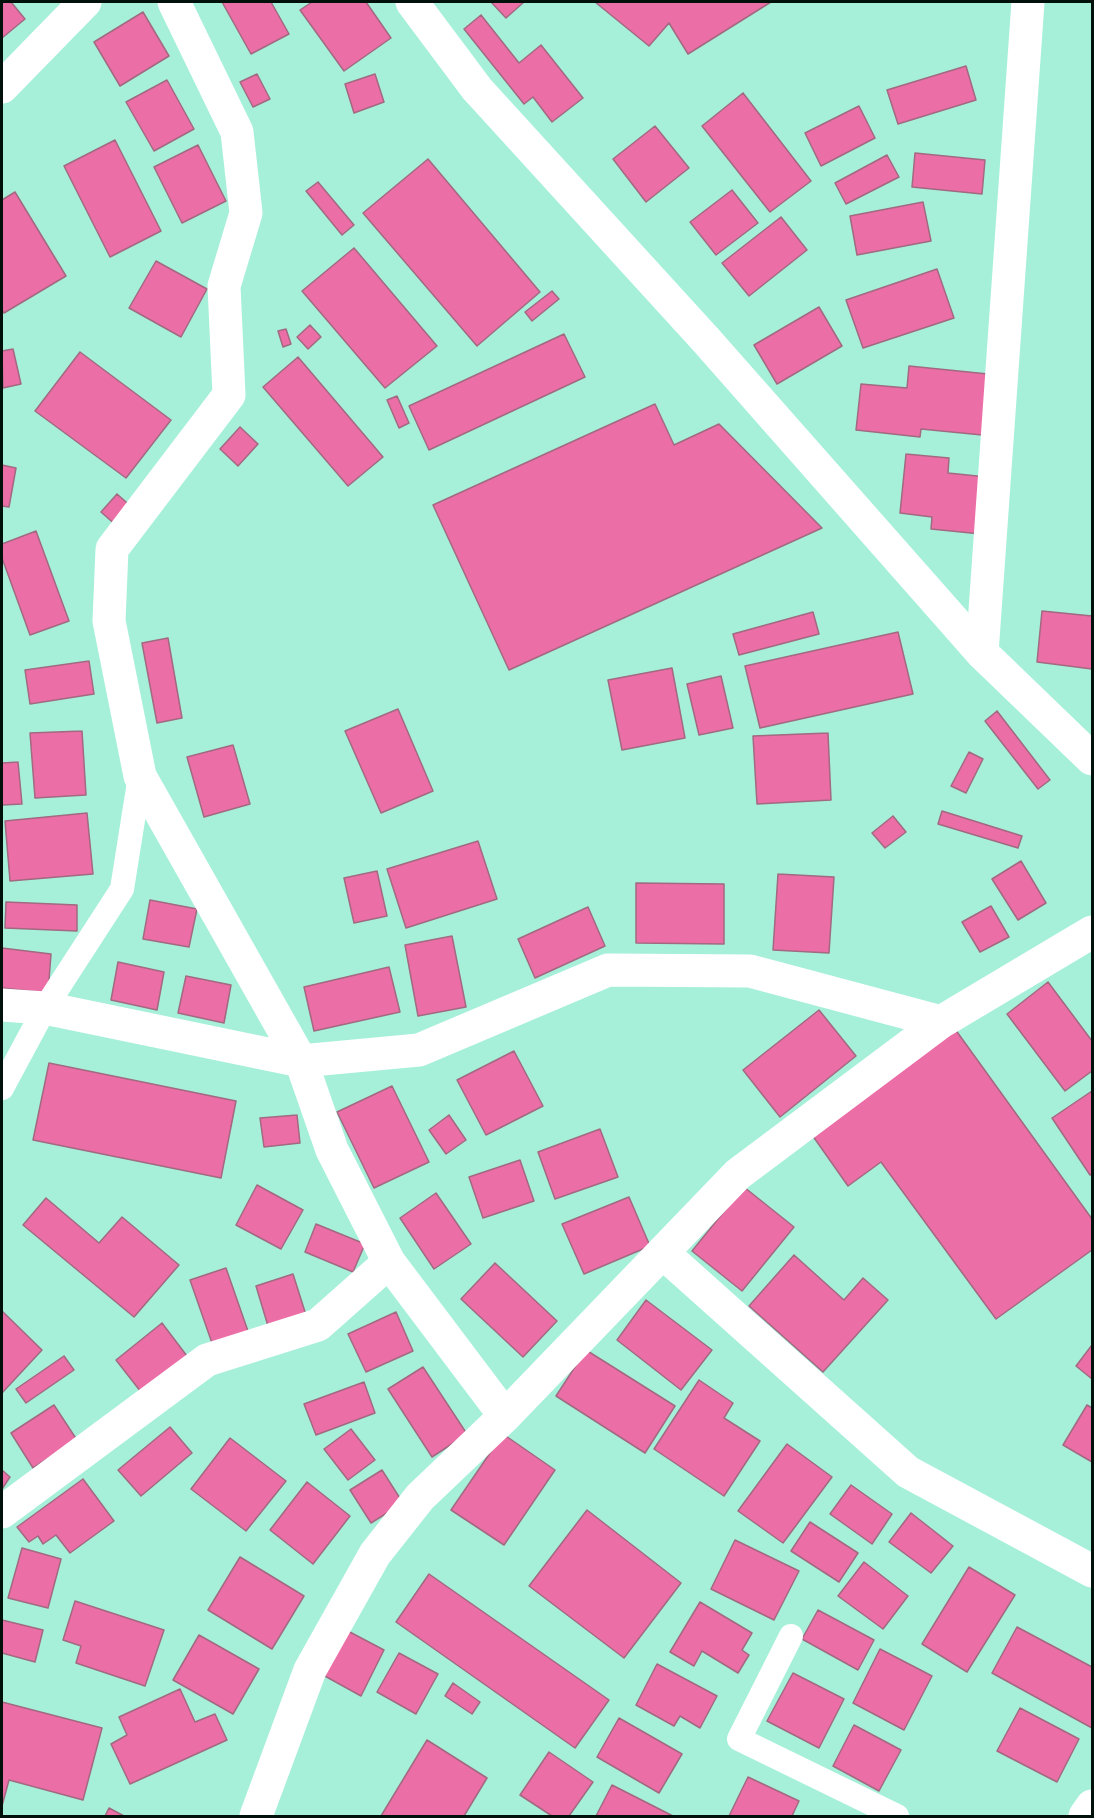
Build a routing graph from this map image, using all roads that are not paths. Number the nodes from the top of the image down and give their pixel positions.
1 (85, 2) edge
2 (174, 2) edge
3 (412, 2) edge
4 (1028, 2) edge
5 (2, 87) edge
6 (982, 653) junction
7 (1092, 759) edge
8 (140, 776) junction
9 (1092, 932) edge
10 (2, 1005) edge
11 (45, 1008) junction
12 (941, 1022) junction
13 (301, 1061) junction
14 (2, 1088) edge
15 (663, 1253) junction
16 (389, 1262) junction
17 (505, 1416) junction
18 (2, 1512) edge
19 (1092, 1571) edge
20 (791, 1636) dead end
21 (1092, 1806) edge
22 (256, 1816) edge
23 (897, 1816) edge
24 (1085, 1816) edge

1 - 5 street
2 - 8 street
3 - 6 street
4 - 6 street
6 - 7 street
8 - 11 lane
8 - 13 street
9 - 12 street
10 - 11 street
11 - 13 street
11 - 14 lane
12 - 13 street
12 - 15 street
13 - 16 street
15 - 17 street
15 - 19 street
16 - 17 street
16 - 18 street
17 - 22 street
20 - 23 lane
21 - 24 street

